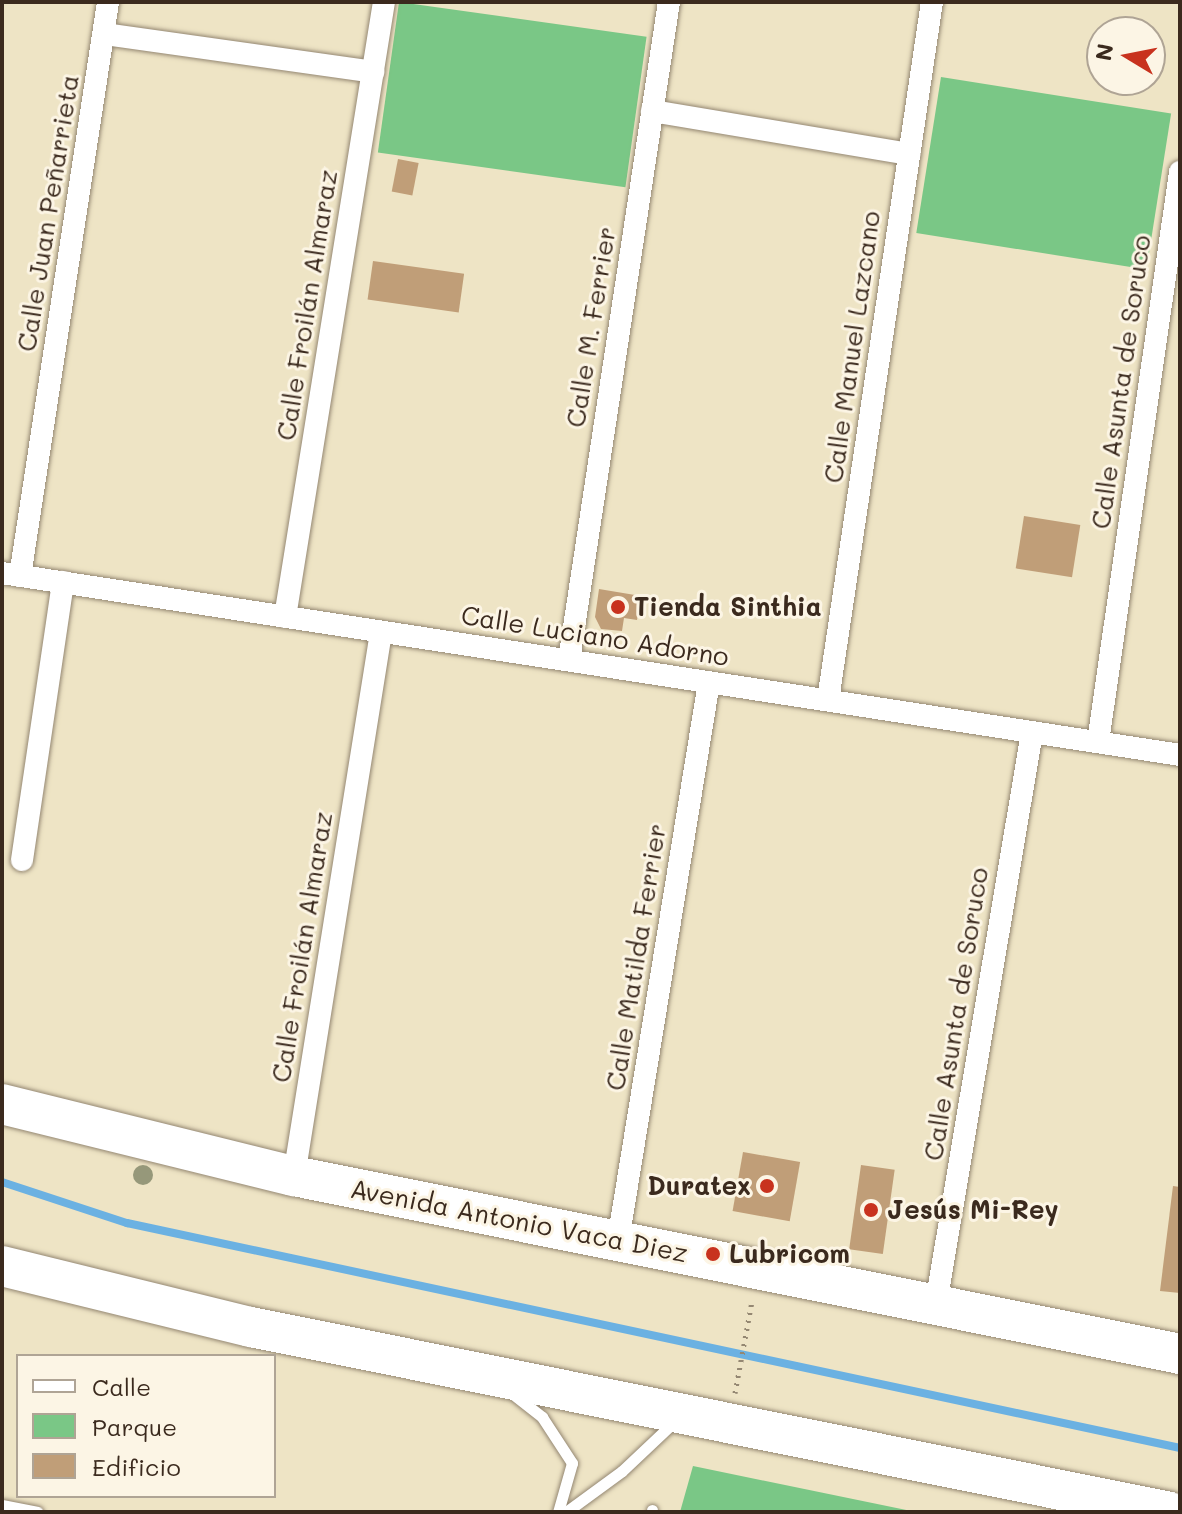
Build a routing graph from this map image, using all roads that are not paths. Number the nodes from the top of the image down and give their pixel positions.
1 (108, 2) edge
2 (384, 2) edge
3 (669, 2) edge
4 (932, 2) edge
5 (104, 34) junction
6 (373, 72) junction
7 (652, 111) junction
8 (909, 154) junction
9 (1179, 184) edge
10 (11, 574) edge
11 (63, 582) junction
12 (285, 617) junction
13 (381, 632) junction
14 (569, 660) junction
15 (709, 682) junction
16 (828, 700) junction
17 (1032, 732) junction
18 (1098, 742) junction
19 (1180, 755) edge
20 (22, 860) dead end
21 (2, 1104) edge
22 (294, 1176) junction
23 (618, 1241) junction
24 (2, 1266) edge
25 (936, 1304) junction
26 (1180, 1354) edge
27 (485, 1373) junction
28 (684, 1412) junction
29 (2, 1505) edge
30 (37, 1512) edge
31 (558, 1512) edge
32 (566, 1512) edge
33 (1170, 1512) edge

1 - 5 street, Calle Juan Peñarrieta
2 - 6 street, Calle Froilán Almaraz
3 - 7 street, Calle M. Ferrier
4 - 8 street, Calle Manuel Lazcano
5 - 6 street
5 - 10 street, Calle Juan Peñarrieta
6 - 12 street, Calle Froilán Almaraz
7 - 8 street
7 - 14 street, Calle M. Ferrier
8 - 16 street, Calle Manuel Lazcano
9 - 18 street, Calle Asunta de Soruco
10 - 11 street, Calle Luciano Adorno
11 - 12 street, Calle Luciano Adorno
11 - 20 street
12 - 13 street, Calle Luciano Adorno
13 - 14 street, Calle Luciano Adorno
13 - 22 street, Calle Froilán Almaraz
14 - 15 street, Calle Luciano Adorno
15 - 16 street, Calle Luciano Adorno
15 - 23 street, Calle Matilda Ferrier
16 - 17 street, Calle Luciano Adorno
17 - 18 street, Calle Luciano Adorno
17 - 25 street, Calle Asunta de Soruco
18 - 19 street, Calle Luciano Adorno
21 - 22 highway, Avenida Antonio Vaca Diez
22 - 23 highway, Avenida Antonio Vaca Diez
23 - 25 highway, Avenida Antonio Vaca Diez
24 - 27 highway
25 - 26 highway, Avenida Antonio Vaca Diez
27 - 28 highway
27 - 31 lane
28 - 32 lane
28 - 33 highway
29 - 30 lane

